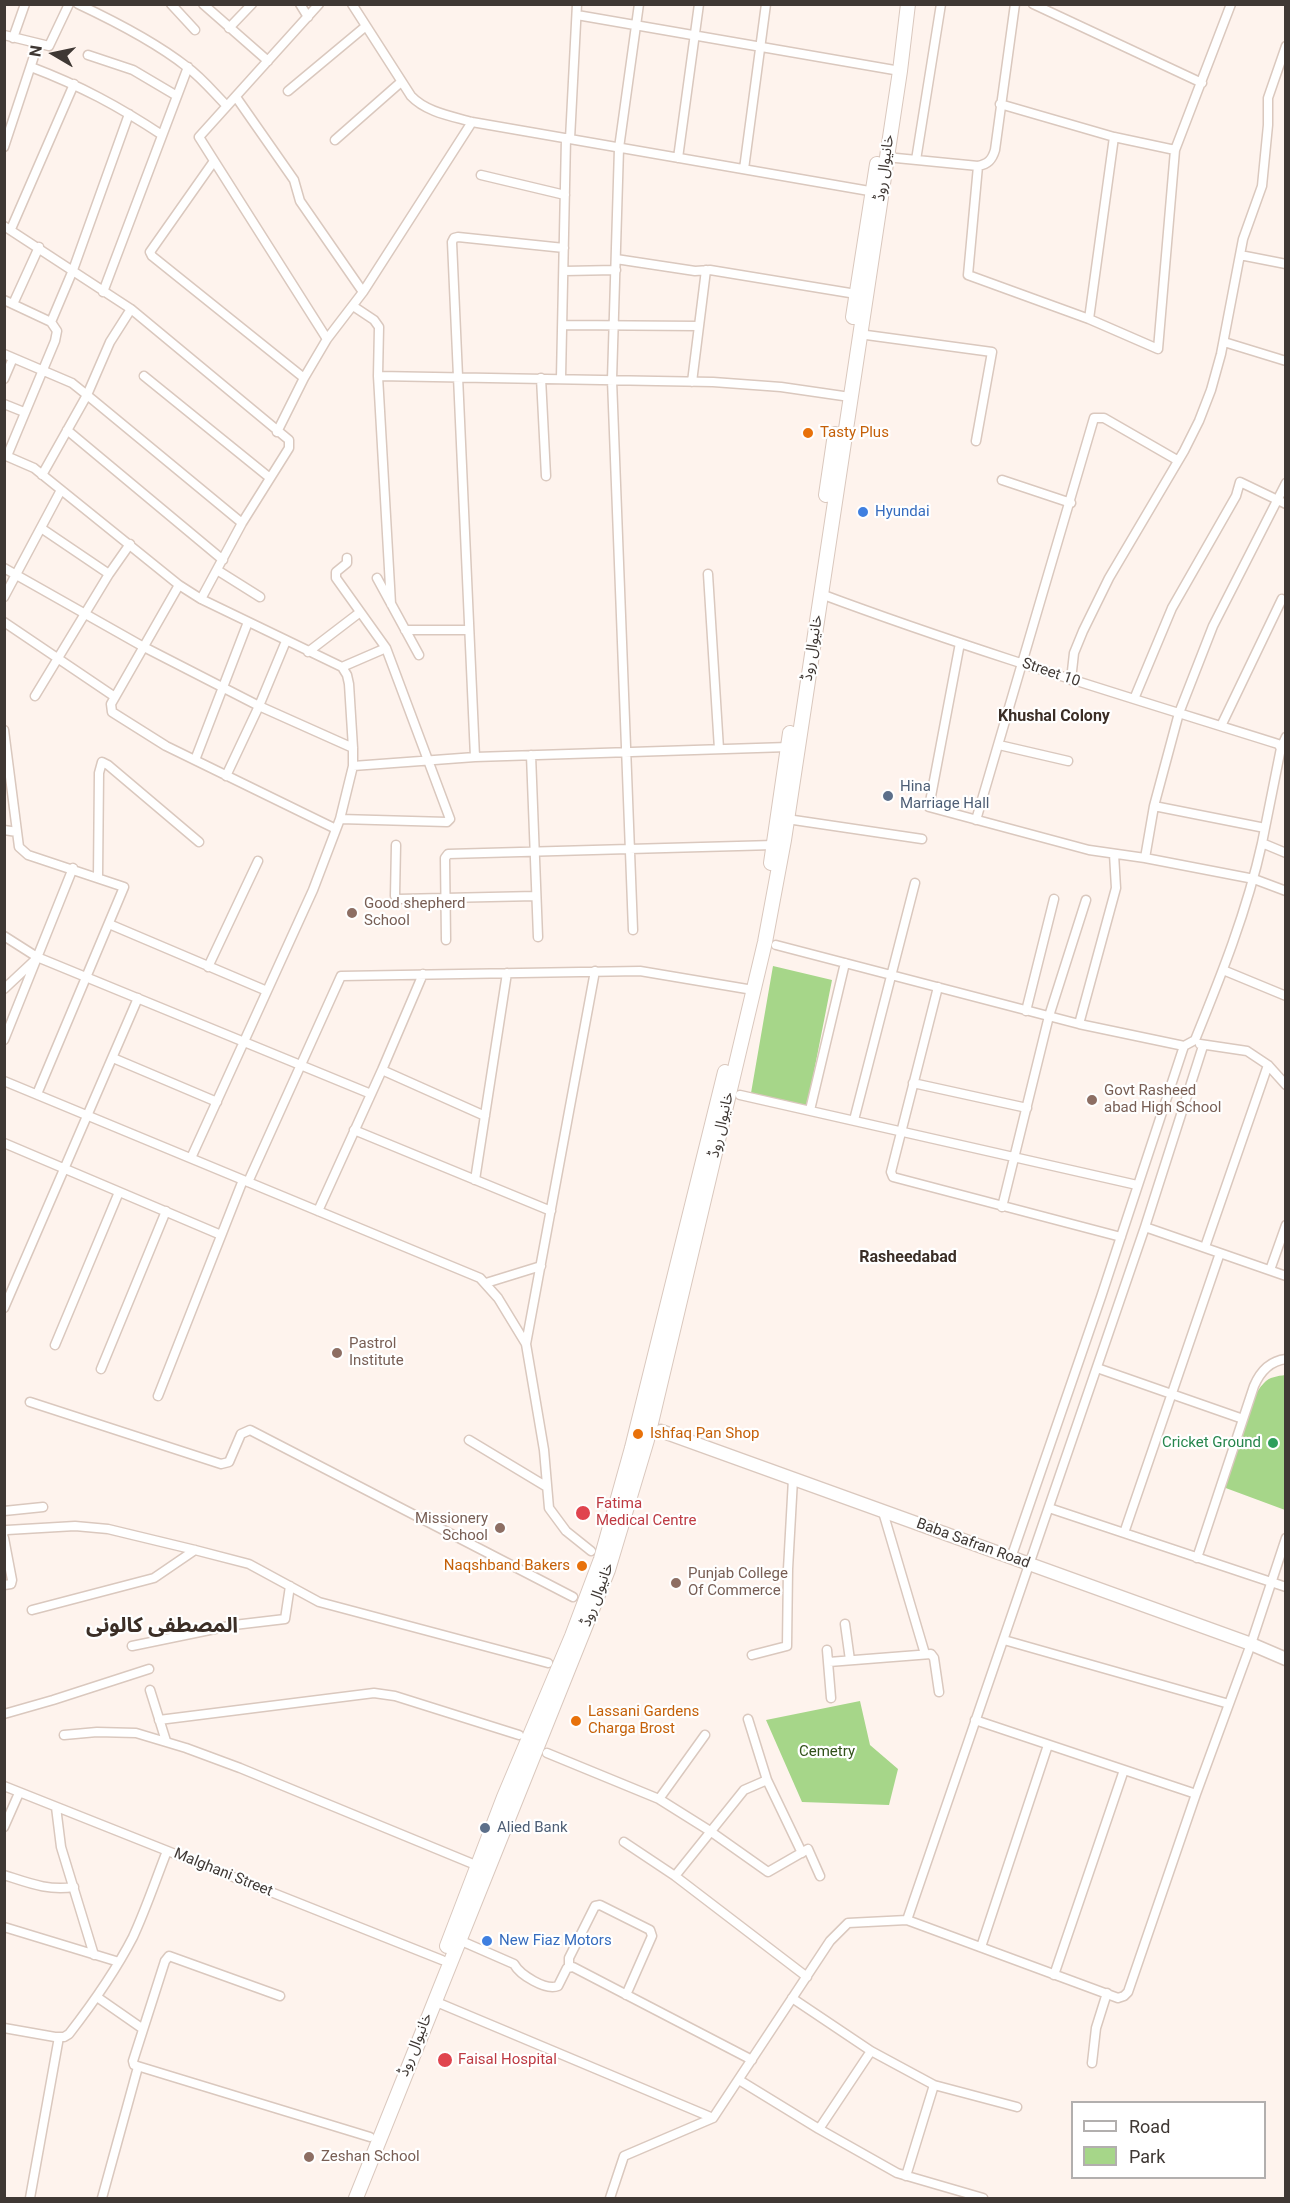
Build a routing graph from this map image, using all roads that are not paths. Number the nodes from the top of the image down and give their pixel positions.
1 (25, 4) edge
2 (69, 4) edge
3 (78, 4) edge
4 (171, 4) edge
5 (203, 4) edge
6 (252, 4) edge
7 (300, 4) edge
8 (319, 4) edge
9 (352, 4) edge
10 (577, 4) edge
11 (639, 4) edge
12 (699, 4) edge
13 (766, 4) edge
14 (899, 4) edge
15 (908, 4) edge
16 (940, 4) edge
17 (1015, 4) edge
18 (1033, 4) edge
19 (1231, 4) edge
20 (577, 15) junction
21 (308, 17) junction
22 (637, 24) junction
23 (366, 26) junction
24 (229, 28) junction
25 (195, 30) dead end
26 (694, 34) junction
27 (8, 36) edge
28 (38, 44) junction
29 (760, 47) junction
30 (1285, 47) edge
31 (88, 54) dead end
32 (268, 61) junction
33 (31, 67) junction
34 (188, 67) junction
35 (896, 70) junction
36 (401, 82) junction
37 (1202, 83) junction
38 (74, 84) junction
39 (288, 91) dead end
40 (177, 96) junction
41 (236, 97) junction
42 (1000, 104) junction
43 (227, 106) junction
44 (129, 114) junction
45 (472, 122) junction
46 (162, 135) junction
47 (1114, 137) junction
48 (568, 139) junction
49 (335, 140) dead end
50 (4, 147) edge
51 (619, 148) junction
52 (1175, 150) junction
53 (886, 156) junction
54 (678, 158) junction
55 (916, 160) junction
56 (214, 161) junction
57 (978, 166) junction
58 (744, 170) junction
59 (481, 175) dead end
60 (877, 193) junction
61 (565, 195) junction
62 (8, 228) edge
63 (39, 247) junction
64 (564, 248) junction
65 (1240, 255) junction
66 (616, 259) junction
67 (1286, 264) edge
68 (73, 270) junction
69 (616, 270) junction
70 (706, 270) junction
71 (564, 271) junction
72 (103, 292) junction
73 (363, 292) junction
74 (856, 294) junction
75 (9, 302) edge
76 (353, 306) junction
77 (131, 309) junction
78 (1089, 319) junction
79 (51, 322) junction
80 (614, 324) junction
81 (563, 325) junction
82 (699, 326) junction
83 (859, 334) junction
84 (327, 339) junction
85 (1224, 342) junction
86 (9, 356) edge
87 (1286, 361) edge
88 (42, 370) junction
89 (144, 376) dead end
90 (378, 376) junction
91 (458, 376) junction
92 (304, 378) junction
93 (541, 378) junction
94 (561, 378) junction
95 (4, 379) edge
96 (612, 380) junction
97 (692, 382) junction
98 (87, 395) junction
99 (845, 396) junction
100 (4, 404) edge
101 (24, 412) junction
102 (68, 430) junction
103 (277, 432) junction
104 (976, 441) dead end
105 (6, 455) edge
106 (1178, 460) junction
107 (42, 475) junction
108 (546, 476) dead end
109 (270, 478) junction
110 (1002, 480) dead end
111 (1286, 483) edge
112 (61, 490) junction
113 (1281, 502) edge
114 (1071, 503) junction
115 (242, 523) junction
116 (41, 528) junction
117 (130, 544) junction
118 (347, 558) dead end
119 (223, 560) junction
120 (4, 568) edge
121 (217, 570) junction
122 (16, 574) junction
123 (109, 574) junction
124 (708, 574) dead end
125 (377, 578) dead end
126 (179, 585) junction
127 (821, 594) junction
128 (4, 597) edge
129 (260, 597) dead end
130 (1284, 598) edge
131 (201, 599) junction
132 (392, 604) junction
133 (85, 613) junction
134 (359, 613) junction
135 (4, 622) edge
136 (248, 622) junction
137 (405, 630) junction
138 (469, 630) junction
139 (286, 641) junction
140 (960, 643) junction
141 (142, 646) junction
142 (386, 648) junction
143 (308, 652) junction
144 (419, 655) dead end
145 (57, 657) junction
146 (1021, 662) junction
147 (342, 667) junction
148 (1071, 680) junction
149 (224, 687) junction
150 (36, 696) dead end
151 (115, 697) junction
152 (1134, 699) junction
153 (259, 706) junction
154 (1179, 713) junction
155 (1221, 726) junction
156 (4, 729) edge
157 (1286, 737) edge
158 (999, 745) junction
159 (788, 747) junction
160 (353, 748) junction
161 (1281, 748) junction
162 (719, 750) junction
163 (626, 752) junction
164 (531, 755) junction
165 (475, 757) junction
166 (195, 760) junction
167 (429, 761) junction
168 (1068, 761) dead end
169 (353, 766) junction
170 (226, 776) junction
171 (1154, 806) junction
172 (340, 819) junction
173 (787, 819) junction
174 (976, 820) junction
175 (1265, 828) junction
176 (336, 829) junction
177 (4, 830) edge
178 (17, 832) junction
179 (922, 839) dead end
180 (199, 842) dead end
181 (1262, 843) junction
182 (396, 845) dead end
183 (774, 845) junction
184 (630, 849) junction
185 (535, 851) junction
186 (1286, 853) edge
187 (1114, 854) junction
188 (1145, 858) junction
189 (258, 861) dead end
190 (73, 868) junction
191 (98, 877) junction
192 (1254, 879) junction
193 (915, 883) dead end
194 (1286, 891) edge
195 (537, 896) junction
196 (446, 898) junction
197 (1054, 899) dead end
198 (1086, 900) dead end
199 (109, 924) junction
200 (633, 930) dead end
201 (4, 936) edge
202 (538, 937) dead end
203 (446, 940) dead end
204 (776, 945) dead end
205 (37, 957) junction
206 (845, 963) junction
207 (208, 967) junction
208 (1223, 970) junction
209 (595, 971) junction
210 (507, 973) junction
211 (423, 974) junction
212 (892, 975) junction
213 (87, 977) junction
214 (938, 987) junction
215 (4, 988) edge
216 (747, 989) junction
217 (267, 991) junction
218 (1286, 996) edge
219 (138, 998) junction
220 (1026, 1011) junction
221 (1049, 1016) junction
222 (8, 1023) edge
223 (1079, 1024) junction
224 (4, 1040) edge
225 (1195, 1040) junction
226 (243, 1041) junction
227 (1184, 1046) junction
228 (1203, 1046) junction
229 (112, 1058) junction
230 (300, 1065) junction
231 (1268, 1065) junction
232 (382, 1070) junction
233 (4, 1081) edge
234 (913, 1083) junction
235 (1286, 1085) edge
236 (37, 1094) junction
237 (371, 1094) junction
238 (740, 1095) dead end
239 (217, 1102) junction
240 (1027, 1108) junction
241 (810, 1110) junction
242 (88, 1115) junction
243 (485, 1116) junction
244 (854, 1120) junction
245 (354, 1130) junction
246 (902, 1131) junction
247 (4, 1143) edge
248 (1015, 1157) junction
249 (192, 1158) junction
250 (65, 1168) junction
251 (475, 1180) junction
252 (245, 1181) junction
253 (1137, 1185) junction
254 (119, 1192) junction
255 (1002, 1207) junction
256 (166, 1211) junction
257 (318, 1211) junction
258 (551, 1211) junction
259 (1286, 1225) edge
260 (1146, 1227) junction
261 (221, 1235) junction
262 (1121, 1236) junction
263 (1205, 1247) junction
264 (1220, 1253) junction
265 (541, 1266) junction
266 (1270, 1270) junction
267 (1286, 1275) edge
268 (486, 1283) junction
269 (4, 1308) edge
270 (526, 1344) junction
271 (55, 1345) dead end
272 (1286, 1359) edge
273 (1097, 1368) junction
274 (101, 1369) dead end
275 (1173, 1395) junction
276 (158, 1396) dead end
277 (30, 1402) dead end
278 (1243, 1419) junction
279 (660, 1431) dead end
280 (469, 1440) dead end
281 (793, 1479) junction
282 (547, 1487) junction
283 (43, 1507) dead end
284 (1048, 1508) junction
285 (4, 1511) edge
286 (883, 1512) junction
287 (4, 1532) edge
288 (1124, 1533) junction
289 (4, 1538) edge
290 (1286, 1538) edge
291 (195, 1550) junction
292 (591, 1551) dead end
293 (1197, 1557) junction
294 (1011, 1558) junction
295 (1030, 1565) junction
296 (1271, 1582) junction
297 (4, 1585) edge
298 (291, 1586) junction
299 (1286, 1587) edge
300 (573, 1597) dead end
301 (32, 1610) dead end
302 (845, 1624) dead end
303 (1004, 1640) junction
304 (1251, 1644) junction
305 (132, 1646) dead end
306 (827, 1650) dead end
307 (925, 1654) junction
308 (752, 1655) dead end
309 (1286, 1659) edge
310 (850, 1660) junction
311 (829, 1662) junction
312 (548, 1663) dead end
313 (149, 1669) dead end
314 (150, 1690) dead end
315 (939, 1692) dead end
316 (831, 1698) dead end
317 (1229, 1704) junction
318 (4, 1714) edge
319 (748, 1719) dead end
320 (159, 1720) junction
321 (975, 1720) junction
322 (64, 1735) dead end
323 (519, 1735) dead end
324 (705, 1735) dead end
325 (166, 1741) junction
326 (1048, 1745) junction
327 (547, 1753) dead end
328 (1124, 1770) junction
329 (767, 1780) junction
330 (4, 1786) edge
331 (19, 1793) junction
332 (1196, 1794) junction
333 (659, 1799) junction
334 (56, 1807) junction
335 (4, 1827) edge
336 (710, 1831) junction
337 (624, 1842) dead end
338 (167, 1851) junction
339 (802, 1853) junction
340 (478, 1866) junction
341 (4, 1875) edge
342 (675, 1876) junction
343 (820, 1876) dead end
344 (74, 1887) junction
345 (907, 1920) junction
346 (4, 1928) edge
347 (459, 1940) junction
348 (981, 1947) junction
349 (94, 1955) junction
350 (442, 1960) junction
351 (119, 1962) junction
352 (569, 1966) junction
353 (1054, 1974) junction
354 (807, 1977) junction
355 (1107, 1994) junction
356 (626, 1995) junction
357 (280, 1996) dead end
358 (97, 1997) junction
359 (792, 1998) junction
360 (434, 2001) junction
361 (4, 2028) edge
362 (143, 2029) junction
363 (59, 2037) junction
364 (871, 2050) junction
365 (752, 2060) junction
366 (1092, 2063) dead end
367 (138, 2067) junction
368 (739, 2080) junction
369 (934, 2085) junction
370 (1017, 2108) dead end
371 (713, 2118) junction
372 (819, 2129) junction
373 (370, 2137) junction
374 (906, 2176) junction
375 (30, 2199) edge
376 (102, 2199) edge
377 (347, 2199) edge
378 (356, 2199) edge
379 (610, 2199) edge
380 (983, 2199) edge

1 - 27 street
2 - 28 street
3 - 34 street
4 - 25 street
5 - 24 street
6 - 24 street
7 - 21 street
8 - 21 street
9 - 23 street
10 - 20 street
11 - 22 street
12 - 26 street
13 - 29 street
14 - 35 main road, خانیوال روڈ
15 - 35 main road, خانیوال روڈ
16 - 55 street
17 - 42 street
18 - 37 street
19 - 37 street
20 - 22 street
20 - 48 street
21 - 32 street
22 - 26 street
22 - 51 street
23 - 36 street
23 - 39 street
24 - 32 street
26 - 29 street
26 - 54 street
27 - 28 street
28 - 33 street
29 - 35 street
29 - 58 street
30 - 65 street
31 - 40 street
32 - 41 street
33 - 38 street
33 - 50 street
34 - 40 street
34 - 43 street
35 - 53 main road, خانیوال روڈ
35 - 60 main road, خانیوال روڈ
36 - 45 street
36 - 49 street
37 - 52 street
38 - 44 street
38 - 62 street
40 - 46 street
41 - 43 street
41 - 73 street
42 - 47 street
42 - 57 street
43 - 56 street
44 - 46 street
44 - 68 street
45 - 48 street
45 - 73 street
46 - 72 street
47 - 52 street
47 - 78 street
48 - 51 street
48 - 61 street
51 - 54 street
51 - 66 street
52 - 78 street
53 - 55 street
53 - 60 main road, خانیوال روڈ
54 - 58 street
55 - 57 street
56 - 84 street
56 - 92 street
57 - 78 street
58 - 60 street
59 - 61 street
60 - 74 main road, خانیوال روڈ
60 - 83 main road, خانیوال روڈ
61 - 64 street
62 - 63 street
63 - 68 street
63 - 75 street
64 - 71 street
64 - 91 street
65 - 67 street
65 - 85 street
66 - 69 street
66 - 70 street
68 - 72 street
68 - 79 street
69 - 71 street
69 - 80 street
70 - 74 street
70 - 82 street
71 - 81 street
72 - 77 street
73 - 76 street
74 - 99 main road, خانیوال روڈ
75 - 79 street
76 - 84 street
76 - 90 street
77 - 98 street
77 - 103 street
79 - 88 street
80 - 81 street
80 - 82 street
80 - 96 street
81 - 94 street
82 - 97 street
83 - 99 main road, خانیوال روڈ
83 - 104 street
84 - 92 street
85 - 87 street
85 - 106 street
86 - 88 street
86 - 95 street
88 - 98 street
88 - 101 street
89 - 109 street
90 - 91 street
90 - 132 street
91 - 93 street
91 - 138 street
92 - 103 street
93 - 94 street
93 - 108 street
94 - 96 street
96 - 97 street
96 - 163 street
97 - 99 street
98 - 102 street
98 - 115 street
99 - 127 main road, خانیوال روڈ
99 - 159 main road, خانیوال روڈ
100 - 101 street
101 - 105 street
102 - 107 street
102 - 119 street
103 - 109 street
105 - 107 street
106 - 114 street
106 - 148 street
107 - 112 street
109 - 115 street
110 - 114 street
111 - 113 street
112 - 116 street
112 - 117 street
113 - 152 street
113 - 154 street
114 - 146 street
115 - 119 street
116 - 122 street
116 - 123 street
117 - 123 street
117 - 126 street
118 - 134 street
119 - 121 street
120 - 122 street
121 - 129 street
121 - 131 street
122 - 128 street
122 - 133 street
123 - 133 street
124 - 162 street
125 - 132 street
126 - 131 street
126 - 141 street
127 - 140 street, Street 10
127 - 173 main road, خانیوال روڈ
130 - 155 street
131 - 136 street
132 - 137 street
133 - 141 street
133 - 145 street
134 - 142 street
134 - 143 street
135 - 145 street
136 - 139 street
136 - 149 street
137 - 138 street
137 - 144 street
138 - 165 street
139 - 143 street
139 - 153 street
140 - 146 street, Street 10
140 - 174 street
141 - 149 street
141 - 151 street
142 - 147 street
142 - 167 street
143 - 147 street
145 - 150 street
145 - 151 street
146 - 148 street, Street 10
146 - 158 street
147 - 160 street
148 - 152 street, Street 10
149 - 153 street
149 - 166 street
151 - 166 street
152 - 154 street, Street 10
153 - 160 street
153 - 170 street
154 - 155 street, Street 10
154 - 171 street
155 - 161 street, Street 10
156 - 178 street
157 - 161 street
158 - 168 street
158 - 174 street
159 - 162 street
159 - 183 main road, خانیوال روڈ
160 - 169 street
161 - 175 street
162 - 163 street
163 - 164 street
163 - 184 street
164 - 165 street
164 - 185 street
165 - 167 street
166 - 170 street
167 - 169 street
167 - 172 street
169 - 172 street
170 - 176 street
171 - 175 street
171 - 188 street
172 - 176 street
173 - 179 street
173 - 347 main road, خانیوال روڈ
174 - 187 street
175 - 181 street
176 - 217 street
177 - 178 street
178 - 190 street
180 - 191 street
181 - 186 street
181 - 192 street
182 - 196 street
183 - 184 street
183 - 216 main road, خانیوال روڈ
184 - 185 street
184 - 200 street
185 - 195 street
185 - 196 street
187 - 188 street
187 - 223 street
188 - 192 street
189 - 207 street
190 - 191 street
190 - 205 street
191 - 199 street
192 - 194 street
192 - 208 street
193 - 212 street
195 - 196 street
195 - 202 street
196 - 203 street
197 - 220 street
198 - 221 street
199 - 207 street
199 - 213 street
201 - 205 street
204 - 206 street
205 - 213 street
205 - 215 street
205 - 222 street
206 - 212 street
206 - 241 street
207 - 217 street
208 - 218 street
208 - 225 street
209 - 210 street
209 - 216 street
209 - 258 street
210 - 211 street
210 - 243 street
211 - 230 street
211 - 232 street
212 - 214 street
212 - 244 street
213 - 219 street
213 - 236 street
214 - 220 street
214 - 234 street
216 - 340 main road, خانیوال روڈ
217 - 226 street
219 - 226 street
219 - 229 street
220 - 221 street
221 - 223 street
221 - 240 street
222 - 224 street
223 - 227 street
225 - 227 street
225 - 228 street
226 - 230 street
226 - 239 street
227 - 253 street
228 - 231 street
228 - 260 street
229 - 239 street
229 - 242 street
230 - 237 street
230 - 252 street
231 - 235 street
231 - 263 street
232 - 237 street
232 - 243 street
233 - 236 street
234 - 240 street
234 - 246 street
236 - 242 street
237 - 245 street
238 - 241 street
239 - 249 street
240 - 248 street
241 - 244 street
242 - 249 street
242 - 250 street
243 - 251 street
244 - 246 street
245 - 251 street
245 - 257 street
246 - 248 street
246 - 255 street
247 - 250 street
248 - 253 street
248 - 255 street
249 - 252 street
250 - 254 street
250 - 269 street
251 - 258 street
252 - 257 street
252 - 261 street
253 - 262 street
254 - 256 street
254 - 271 street
255 - 262 street
256 - 261 street
256 - 274 street
257 - 268 street
258 - 265 street
259 - 266 street
260 - 263 street
260 - 273 street
261 - 276 street
262 - 294 street
263 - 264 street
264 - 266 street
264 - 275 street
265 - 268 street
265 - 270 street
266 - 267 street
268 - 270 street
270 - 282 street
272 - 278 street
273 - 275 street
273 - 284 street
275 - 278 street
275 - 288 street
277 - 300 street
278 - 293 street
279 - 281 main road, Baba Safran Road
280 - 282 street
281 - 286 main road, Baba Safran Road
281 - 308 street
282 - 292 street
283 - 285 street
284 - 288 street
284 - 295 street
286 - 294 main road, Baba Safran Road
286 - 307 street
287 - 291 street
288 - 293 street
289 - 297 street
290 - 296 street
291 - 298 street
291 - 301 street
293 - 296 street
294 - 295 main road, Baba Safran Road
295 - 303 street
295 - 304 main road, Baba Safran Road
296 - 299 street
296 - 304 street
298 - 305 street
298 - 312 street
302 - 310 street
303 - 317 street
303 - 321 street
304 - 309 main road, Baba Safran Road
304 - 317 street
306 - 311 street
307 - 310 street
307 - 315 street
310 - 311 street
311 - 316 street
313 - 318 street
314 - 320 street
317 - 332 street
319 - 329 street
320 - 323 street
320 - 325 street
321 - 326 street
321 - 345 street
322 - 325 street
324 - 333 street
325 - 340 street
326 - 328 street
326 - 348 street
327 - 333 street
328 - 332 street
328 - 353 street
329 - 336 street
329 - 339 street
330 - 331 street, Malghani Street
331 - 334 street, Malghani Street
331 - 335 street
332 - 355 street
333 - 336 street
334 - 338 street, Malghani Street
334 - 344 street
336 - 339 street
336 - 342 street
337 - 342 street
338 - 350 street, Malghani Street
338 - 351 street
339 - 343 street
340 - 350 main road, خانیوال روڈ
341 - 344 street
342 - 354 street
344 - 349 street
345 - 348 street
345 - 354 street
346 - 349 street
347 - 352 street
347 - 360 main road, خانیوال روڈ
348 - 353 street
349 - 351 street
350 - 373 main road, خانیوال روڈ
351 - 358 street
352 - 356 street
352 - 356 street
353 - 355 street
354 - 359 street
355 - 366 street
356 - 365 street
357 - 362 street
358 - 362 street
358 - 363 street
359 - 364 street
359 - 365 street
360 - 371 street
360 - 378 main road, خانیوال روڈ
361 - 363 street
362 - 367 street
363 - 375 street
364 - 369 street
364 - 372 street
365 - 368 street
367 - 373 street
367 - 376 street
368 - 371 street
368 - 372 street
369 - 370 street
369 - 374 street
371 - 379 street
372 - 374 street
373 - 377 main road, خانیوال روڈ
374 - 380 street

